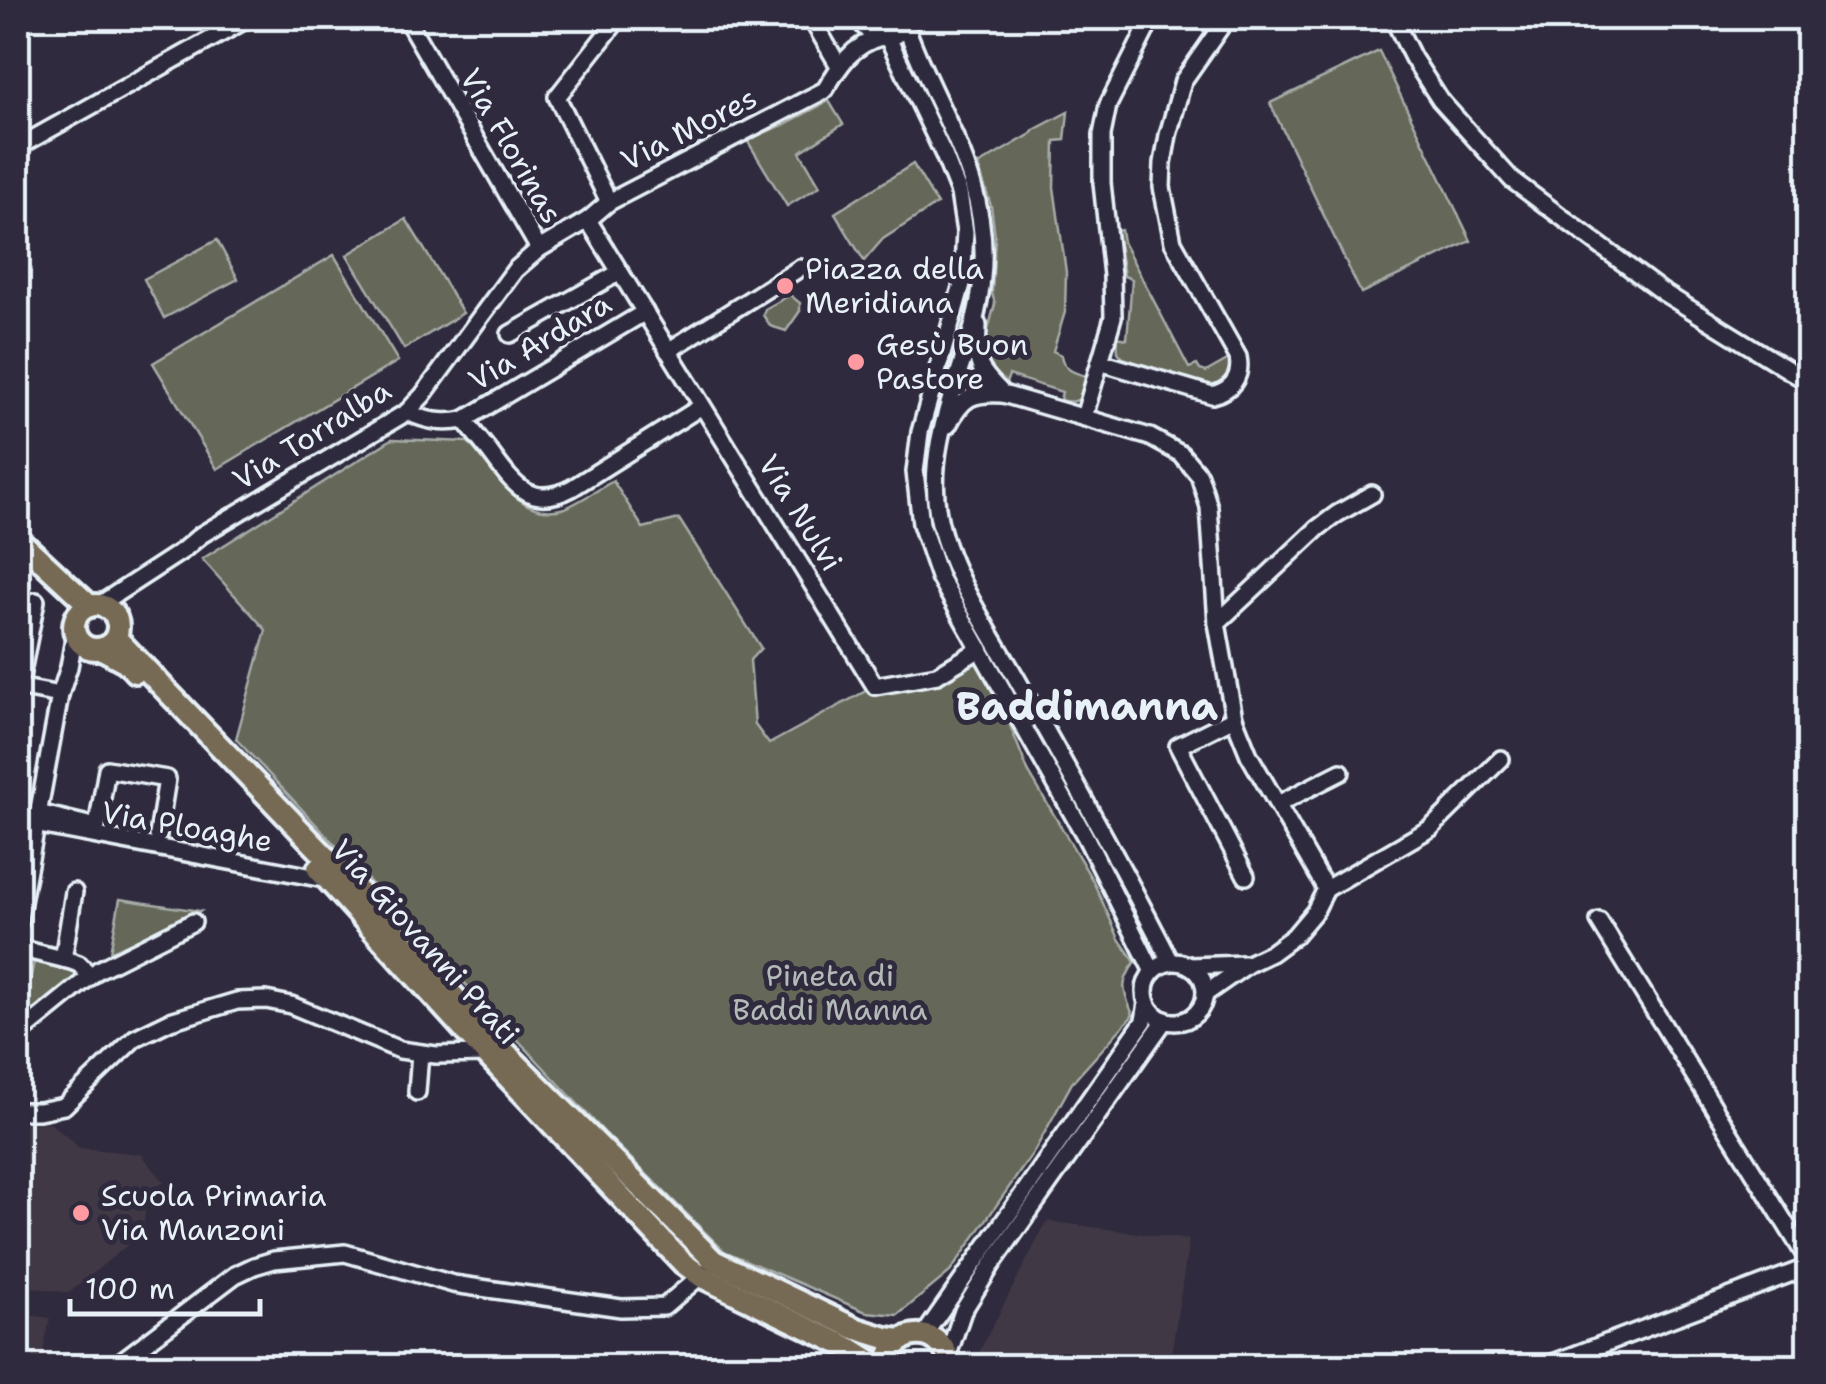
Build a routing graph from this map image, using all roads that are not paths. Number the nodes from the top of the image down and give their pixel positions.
1 (249, 18) edge
2 (406, 18) edge
3 (620, 18) edge
4 (811, 18) edge
5 (858, 18) edge
6 (1152, 18) edge
7 (1226, 18) edge
8 (1393, 18) edge
9 (910, 23) edge
10 (884, 38) junction
11 (853, 50) junction
12 (839, 66) junction
13 (18, 147) edge
14 (609, 202) junction
15 (588, 220) junction
16 (540, 249) junction
17 (800, 268) dead end
18 (620, 272) junction
19 (978, 306) junction
20 (644, 312) junction
21 (510, 334) dead end
22 (668, 351) junction
23 (1100, 362) junction
24 (1808, 382) edge
25 (1004, 394) junction
26 (702, 406) junction
27 (407, 412) junction
28 (1084, 417) junction
29 (464, 420) junction
30 (938, 444) junction
31 (1372, 494) dead end
32 (18, 539) edge
33 (18, 555) edge
34 (36, 601) dead end
35 (90, 615) junction
36 (1217, 623) junction
37 (105, 645) junction
38 (980, 649) junction
39 (69, 666) junction
40 (18, 687) edge
41 (60, 695) junction
42 (1234, 718) junction
43 (1501, 759) dead end
44 (1341, 772) dead end
45 (1278, 804) junction
46 (37, 819) junction
47 (18, 821) edge
48 (158, 834) dead end
49 (1246, 876) dead end
50 (329, 880) junction
51 (1326, 889) junction
52 (74, 892) dead end
53 (1599, 921) dead end
54 (193, 922) dead end
55 (18, 924) edge
56 (18, 948) edge
57 (64, 959) junction
58 (1171, 962) junction
59 (1248, 964) junction
60 (1190, 966) junction
61 (1153, 972) junction
62 (90, 976) junction
63 (1205, 994) junction
64 (1147, 1003) junction
65 (1164, 1020) junction
66 (18, 1034) edge
67 (420, 1053) junction
68 (486, 1054) junction
69 (417, 1092) dead end
70 (18, 1111) edge
71 (1808, 1264) edge
72 (708, 1268) junction
73 (924, 1335) junction
74 (901, 1340) junction
75 (949, 1361) edge
76 (115, 1366) edge
77 (878, 1366) edge
78 (887, 1366) edge
79 (1545, 1366) edge

1 - 13 street
2 - 16 street, Via Florinas
3 - 14 street
4 - 12 street
5 - 10 street
5 - 11 street
6 - 23 street
7 - 23 street
8 - 24 street
9 - 10 street, Via Mores
9 - 19 street
10 - 11 street, Via Mores
10 - 38 street
11 - 12 street, Via Mores
12 - 14 street, Via Mores
14 - 15 street, Via Mores
15 - 16 street, Via Mores
15 - 18 street, Via Nulvi
16 - 27 street, Via Torralba
17 - 22 street
18 - 20 street, Via Nulvi
18 - 21 street
19 - 25 street
19 - 30 street
20 - 22 street, Via Nulvi
20 - 29 street, Via Ardara
22 - 26 street, Via Nulvi
23 - 28 street
25 - 28 street
25 - 30 street
26 - 29 street
26 - 38 street, Via Nulvi
27 - 29 street
27 - 35 street, Via Torralba
28 - 36 street
30 - 58 street
31 - 36 street
32 - 35 main road
33 - 35 main road
34 - 40 street
35 - 37 main road
35 - 37 main road
35 - 39 street
36 - 42 street
37 - 39 street
37 - 50 main road, Via Giovanni Prati
37 - 72 main road, Via Giovanni Prati
38 - 61 street
39 - 41 street
40 - 41 street
41 - 46 street
42 - 45 street
42 - 49 street
43 - 51 street
44 - 45 street
45 - 51 street
46 - 47 street
46 - 48 street
46 - 50 street, Via Ploaghe
46 - 55 street
50 - 68 main road, Via Giovanni Prati
51 - 59 street
52 - 57 street
53 - 71 street
54 - 62 street
56 - 57 street
57 - 62 street
58 - 60 street
58 - 61 street
59 - 60 street
59 - 63 street
60 - 63 street
61 - 64 street
62 - 66 street
63 - 65 street
64 - 65 street
64 - 73 street
65 - 75 street
67 - 68 street
67 - 69 street
67 - 70 street
68 - 72 main road, Via Giovanni Prati
71 - 79 street
72 - 74 main road, Via Giovanni Prati
72 - 76 street
72 - 77 main road, Via Giovanni Prati
73 - 74 main road
73 - 75 main road
74 - 78 main road

